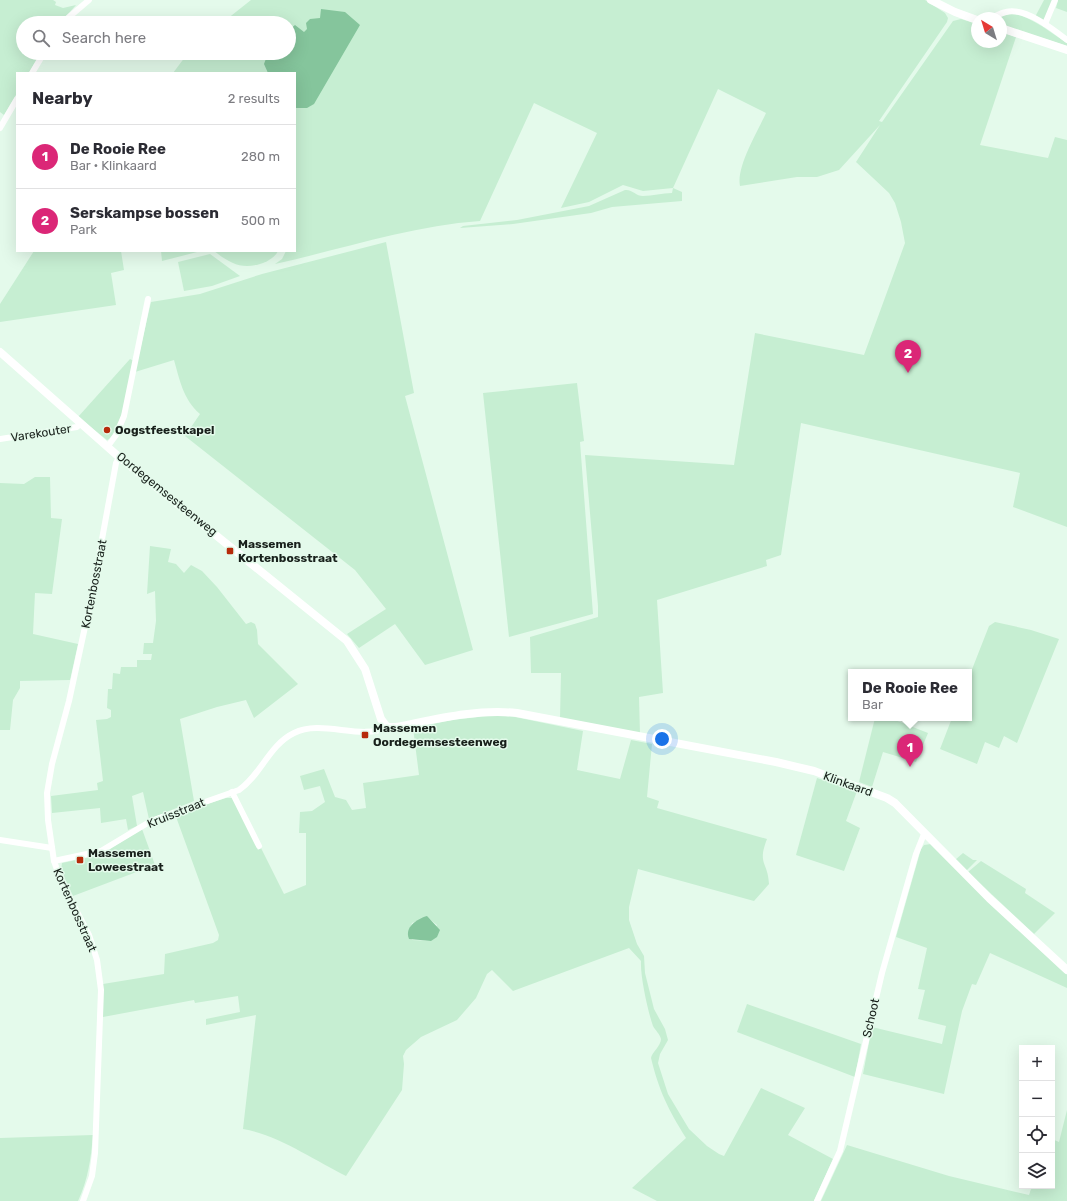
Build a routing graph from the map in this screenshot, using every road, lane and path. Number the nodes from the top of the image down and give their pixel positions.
1 (89, 0) edge
2 (931, 0) edge
3 (1055, 0) edge
4 (1004, 12) edge
5 (70, 16) edge
6 (971, 18) edge
7 (1045, 24) junction
8 (1007, 30) edge
9 (1067, 40) edge
10 (1067, 50) edge
11 (40, 60) edge
12 (33, 72) edge
13 (16, 101) edge
14 (0, 128) edge
15 (148, 299) dead end
16 (0, 352) edge
17 (81, 423) junction
18 (0, 439) edge
19 (108, 446) junction
20 (119, 457) junction
21 (387, 727) junction
22 (232, 792) junction
23 (924, 834) junction
24 (0, 840) edge
25 (259, 846) dead end
26 (52, 848) junction
27 (54, 861) junction
28 (1067, 970) edge
29 (83, 1201) edge
30 (817, 1201) edge

1 - 5 street
2 - 6 street
3 - 7 street
4 - 7 street
7 - 9 street
8 - 10 street
11 - 12 street
13 - 14 street
15 - 19 street
16 - 17 street, Oordegemsesteenweg
17 - 18 street, Varekouter
17 - 19 street, Oordegemsesteenweg
19 - 20 street, Oordegemsesteenweg
20 - 21 street, Oordegemsesteenweg
20 - 26 street, Kortenbosstraat
21 - 22 street, Kruisstraat
21 - 23 street, Klinkaard
22 - 25 street
22 - 27 street, Kruisstraat
23 - 28 street, Klinkaard
23 - 30 street, Schoot
24 - 26 street
26 - 27 street, Kortenbosstraat
27 - 29 street, Kortenbosstraat

